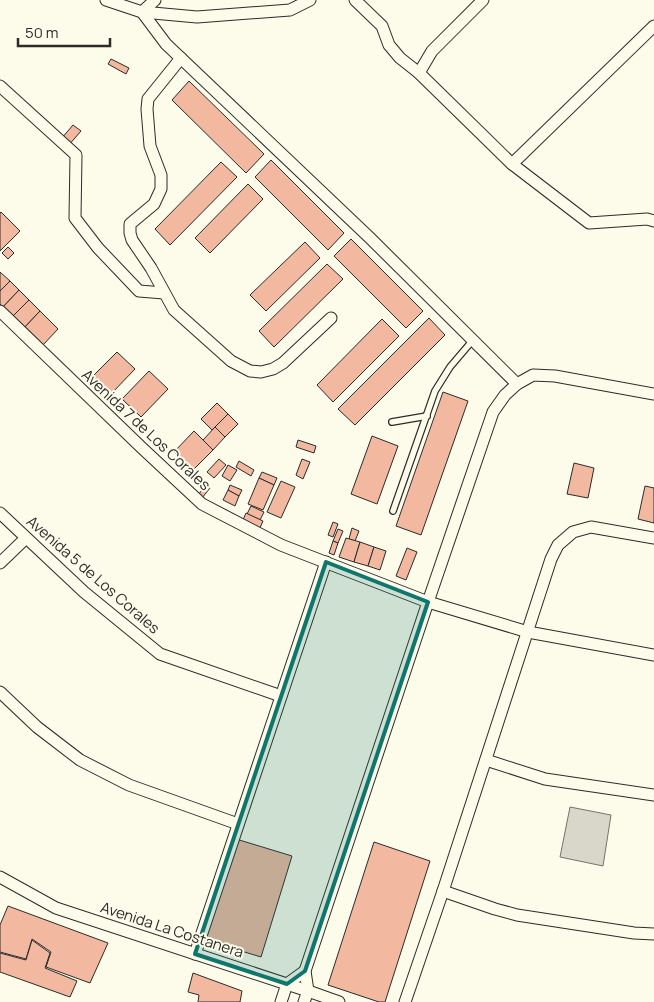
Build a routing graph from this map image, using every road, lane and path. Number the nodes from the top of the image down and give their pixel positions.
1 (106, 0) edge
2 (155, 0) edge
3 (310, 0) edge
4 (355, 0) edge
5 (483, 0) edge
6 (142, 12) junction
7 (654, 26) edge
8 (181, 58) junction
9 (419, 73) junction
10 (0, 86) edge
11 (512, 164) junction
12 (652, 217) edge
13 (164, 293) junction
14 (0, 311) edge
15 (331, 318) dead end
16 (473, 340) junction
17 (517, 384) junction
18 (654, 394) edge
19 (427, 416) junction
20 (392, 422) dead end
21 (393, 511) dead end
22 (0, 513) edge
23 (26, 538) junction
24 (654, 538) edge
25 (326, 562) junction
26 (0, 564) edge
27 (428, 602) junction
28 (528, 632) junction
29 (654, 655) edge
30 (0, 692) edge
31 (281, 696) junction
32 (486, 760) junction
33 (654, 795) edge
34 (238, 824) junction
35 (0, 877) edge
36 (443, 891) junction
37 (654, 934) edge
38 (195, 954) junction
39 (305, 971) junction
40 (287, 984) junction
41 (308, 991) junction
42 (281, 1002) edge
43 (304, 1002) edge
44 (338, 1002) edge
45 (405, 1002) edge

1 - 6 street
2 - 6 street
3 - 6 street
4 - 9 street
5 - 9 street
6 - 8 street
7 - 11 street
8 - 13 street
8 - 16 street
9 - 11 street
10 - 13 street
11 - 12 street
13 - 15 street
14 - 25 street, Avenida 7 de Los Corales
16 - 17 street
16 - 19 lane
17 - 18 street
17 - 27 street
19 - 20 lane
19 - 21 lane
22 - 23 street, Avenida 5 de Los Corales
23 - 26 street
23 - 31 street, Avenida 5 de Los Corales
24 - 28 street
25 - 27 street, Avenida 7 de Los Corales
25 - 31 street
27 - 28 street, Avenida 7 de Los Corales
27 - 39 street
28 - 29 street, Avenida 7 de Los Corales
28 - 32 street
30 - 34 street
31 - 34 street
32 - 33 street
32 - 36 street
34 - 38 street
35 - 38 street, Avenida La Costanera
36 - 37 street
36 - 45 street
38 - 40 street, Avenida La Costanera
39 - 40 street
39 - 41 street
40 - 41 street, Avenida La Costanera
40 - 42 street
41 - 43 street
41 - 44 street, Avenida La Costanera

